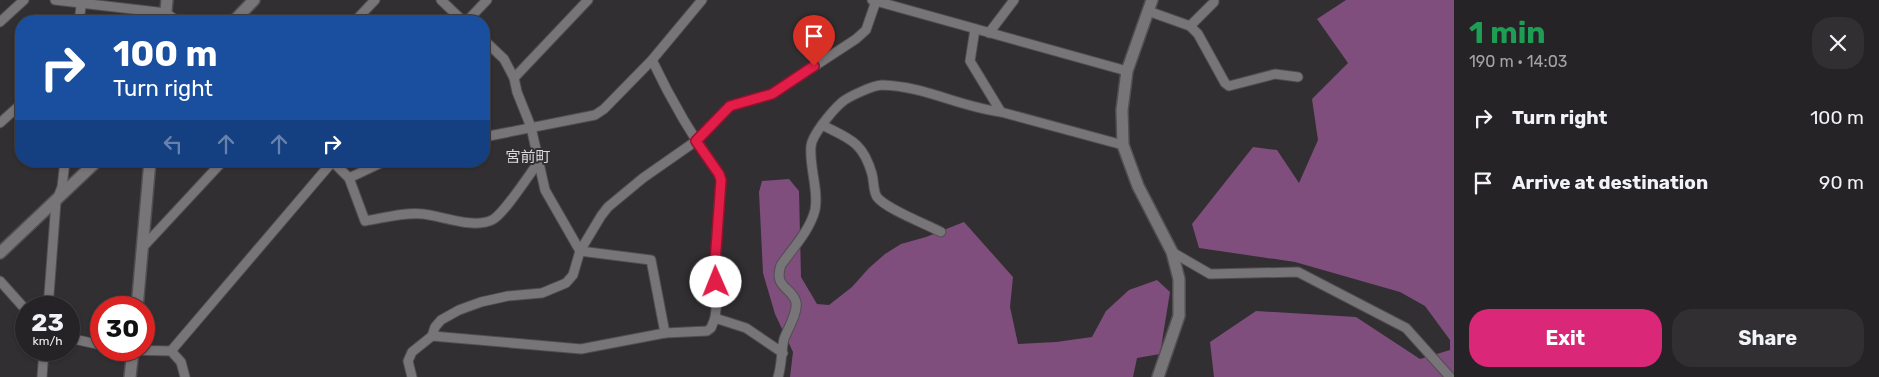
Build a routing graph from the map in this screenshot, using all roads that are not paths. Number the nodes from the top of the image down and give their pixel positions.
1 (24, 0) edge
2 (55, 0) edge
3 (167, 0) edge
4 (254, 0) edge
5 (375, 0) edge
6 (441, 0) edge
7 (487, 0) edge
8 (588, 0) edge
9 (702, 0) edge
10 (874, 0) edge
11 (1014, 0) edge
12 (1214, 0) edge
13 (82, 1) edge
14 (1150, 5) edge
15 (80, 15) edge
16 (156, 15) edge
17 (166, 15) edge
18 (240, 15) edge
19 (361, 15) edge
20 (457, 15) edge
21 (473, 15) edge
22 (0, 22) edge
23 (1190, 26) junction
24 (975, 29) junction
25 (989, 33) junction
26 (490, 46) edge
27 (652, 60) junction
28 (1127, 72) junction
29 (1298, 77) dead end
30 (514, 78) junction
31 (15, 110) edge
32 (1000, 112) junction
33 (0, 124) edge
34 (822, 125) junction
35 (531, 127) junction
36 (490, 136) edge
37 (696, 141) junction
38 (1123, 144) junction
39 (538, 163) junction
40 (64, 167) edge
41 (91, 167) edge
42 (150, 167) edge
43 (217, 167) edge
44 (328, 167) edge
45 (338, 167) edge
46 (372, 167) edge
47 (348, 178) junction
48 (56, 202) junction
49 (941, 232) dead end
50 (143, 246) junction
51 (580, 251) junction
52 (1172, 252) junction
53 (0, 253) edge
54 (0, 281) edge
55 (49, 296) edge
56 (138, 296) edge
57 (15, 298) edge
58 (716, 318) junction
59 (664, 333) junction
60 (432, 336) junction
61 (155, 351) edge
62 (171, 351) junction
63 (783, 353) junction
64 (43, 361) edge
65 (131, 361) edge
66 (42, 377) edge
67 (130, 377) edge
68 (185, 377) edge
69 (412, 377) edge
70 (778, 377) edge
71 (1158, 377) edge
72 (1450, 377) edge

1 - 22 street
2 - 13 street
3 - 17 street
4 - 18 street
5 - 19 street
6 - 20 street
7 - 21 street
8 - 30 street
9 - 27 street
10 - 24 street
10 - 37 street
11 - 25 street
12 - 23 street
13 - 15 street
13 - 16 street
14 - 23 street
14 - 28 street
23 - 29 street
24 - 25 street
24 - 32 street
25 - 28 street
26 - 30 street
27 - 35 street
27 - 37 street
28 - 38 street
30 - 35 street
31 - 33 street
32 - 34 street
32 - 38 street
34 - 49 street
34 - 63 street
35 - 36 street
35 - 39 street
37 - 51 street
37 - 58 street
38 - 52 street
39 - 47 street
39 - 51 street
40 - 48 street
41 - 48 street
42 - 50 street
43 - 50 street
44 - 62 street
45 - 47 street
46 - 47 street
48 - 53 street
48 - 55 street
50 - 56 street
51 - 59 street
51 - 60 street
52 - 71 street
52 - 72 street
54 - 57 street
58 - 59 street
58 - 63 street
59 - 60 street
60 - 69 street
61 - 62 street
62 - 68 street
63 - 70 street
64 - 66 street
65 - 67 street

